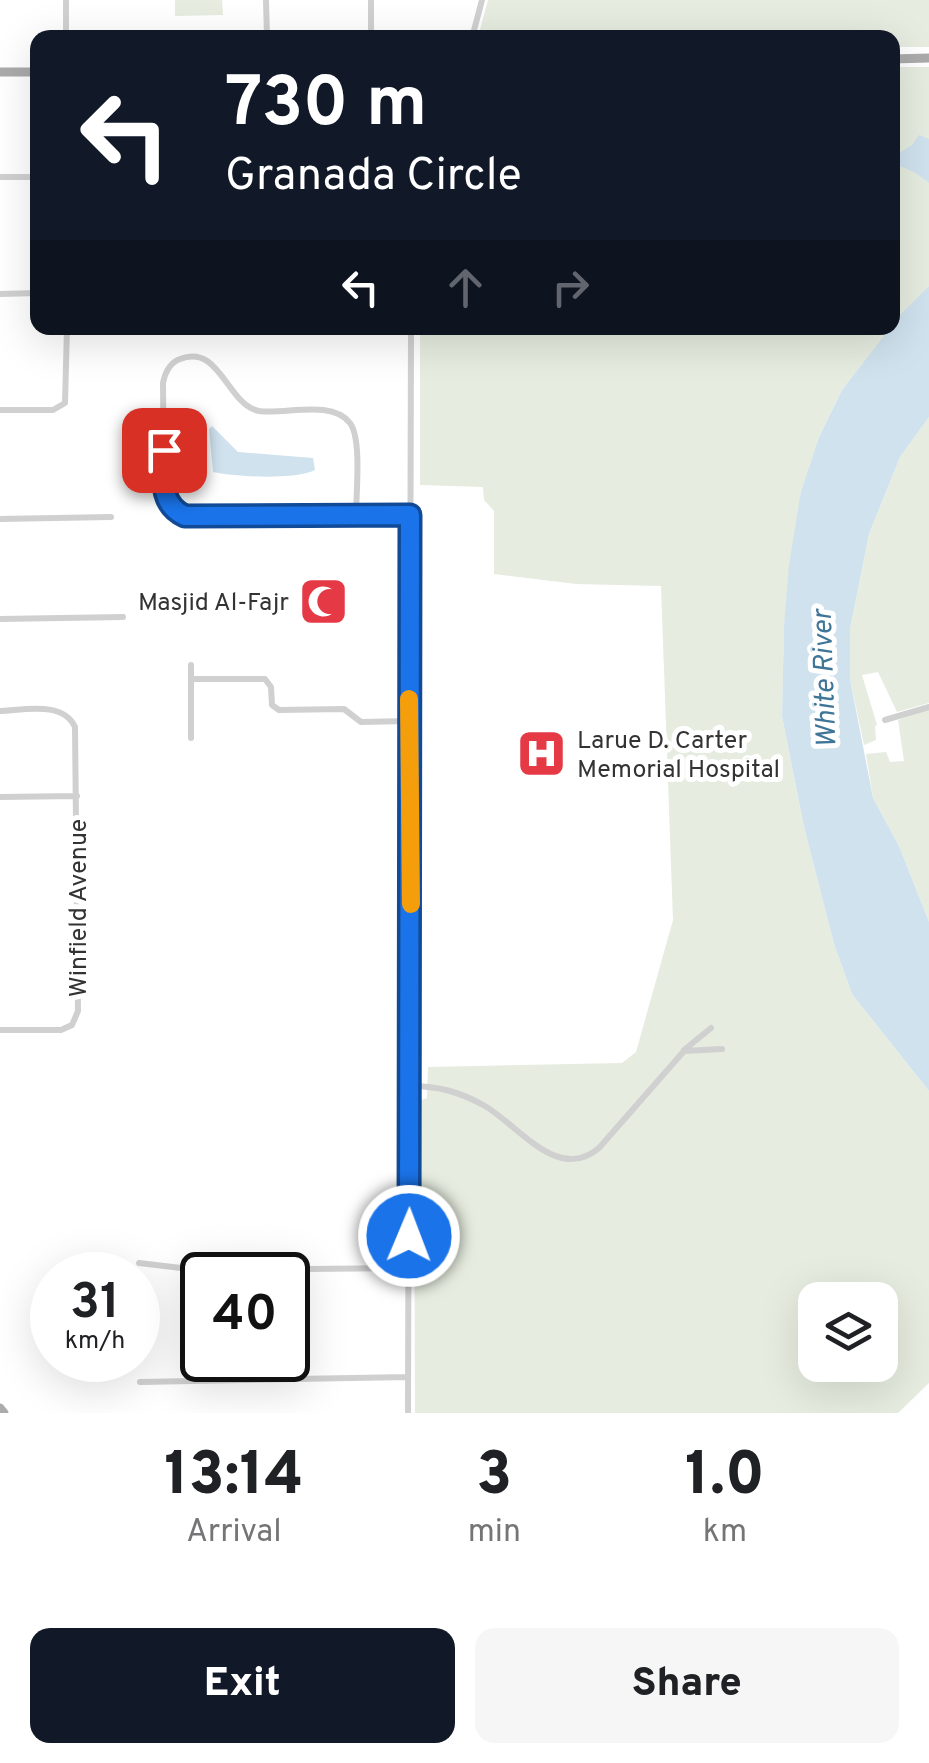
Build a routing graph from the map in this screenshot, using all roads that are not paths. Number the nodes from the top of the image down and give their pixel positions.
1 (66, 0) edge
2 (266, 0) edge
3 (371, 0) edge
4 (482, 0) edge
5 (66, 30) edge
6 (267, 30) edge
7 (371, 30) edge
8 (474, 30) edge
9 (929, 58) edge
10 (900, 59) edge
11 (0, 72) edge
12 (30, 72) edge
13 (0, 177) edge
14 (30, 177) edge
15 (30, 293) edge
16 (0, 294) edge
17 (67, 335) edge
18 (411, 335) edge
19 (0, 410) edge
20 (410, 515) junction
21 (356, 516) junction
22 (111, 517) dead end
23 (0, 519) edge
24 (123, 617) dead end
25 (0, 619) edge
26 (191, 665) dead end
27 (191, 679) junction
28 (929, 706) edge
29 (0, 711) edge
30 (885, 720) dead end
31 (409, 722) junction
32 (191, 738) dead end
33 (77, 796) junction
34 (0, 798) edge
35 (711, 1028) dead end
36 (0, 1030) edge
37 (722, 1049) dead end
38 (684, 1051) junction
39 (410, 1086) junction
40 (160, 1265) edge
41 (409, 1268) junction
42 (408, 1378) junction
43 (160, 1382) edge
44 (408, 1413) edge

1 - 5 street
2 - 6 street
3 - 7 street
4 - 8 street
9 - 10 main road
11 - 12 main road
13 - 14 street
15 - 16 street
17 - 19 street
18 - 20 street
20 - 21 street
20 - 31 street
21 - 21 street
22 - 23 street
24 - 25 street
26 - 27 street
27 - 31 street
27 - 32 street
28 - 30 street
29 - 33 street, Winfield Avenue
31 - 39 street
33 - 34 street
33 - 36 street, Winfield Avenue
35 - 38 street
37 - 38 street
38 - 39 street
39 - 41 street
40 - 41 street
41 - 42 street
42 - 43 street
42 - 44 street

